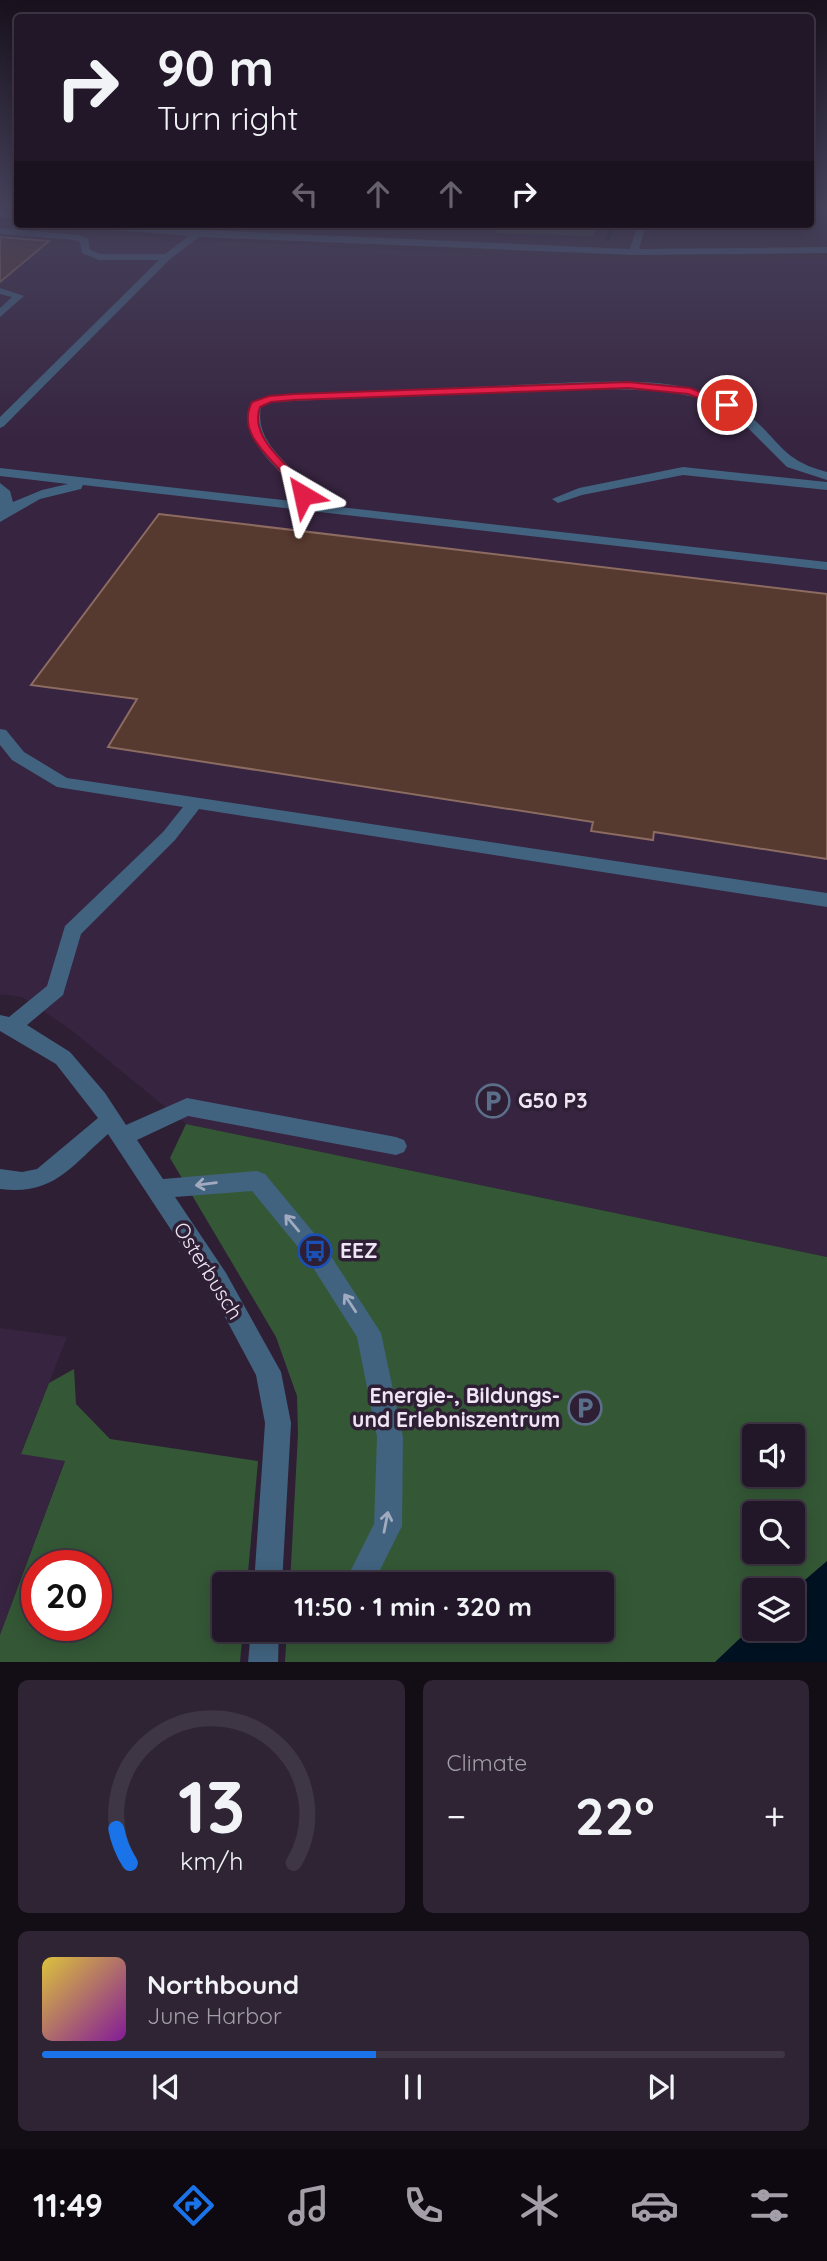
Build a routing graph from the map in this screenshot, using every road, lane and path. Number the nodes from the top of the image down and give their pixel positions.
1 (138, 286) edge
2 (0, 290) edge
3 (0, 314) edge
4 (0, 407) edge
5 (15, 408) junction
6 (0, 424) edge
7 (0, 472) edge
8 (827, 476) edge
9 (101, 483) junction
10 (827, 486) edge
11 (0, 487) edge
12 (558, 499) dead end
13 (296, 505) junction
14 (4, 514) edge
15 (827, 566) edge
16 (0, 734) edge
17 (194, 804) junction
18 (827, 900) edge
19 (6, 1024) edge
20 (116, 1128) junction
21 (396, 1146) dead end
22 (0, 1180) edge
23 (156, 1189) junction
24 (269, 1572) edge
25 (364, 1572) edge
26 (264, 1642) edge
27 (262, 1662) edge

1 - 5 street
2 - 3 street
4 - 5 street
5 - 6 street
7 - 9 street
8 - 13 street
9 - 13 street
9 - 14 street
10 - 12 street
11 - 14 street
13 - 15 street
16 - 17 street
17 - 18 street
17 - 19 street
19 - 20 street, Osterbusch
20 - 21 street
20 - 22 street
20 - 23 street, Osterbusch
23 - 24 street, Osterbusch
25 -> 23 street
26 - 27 street

